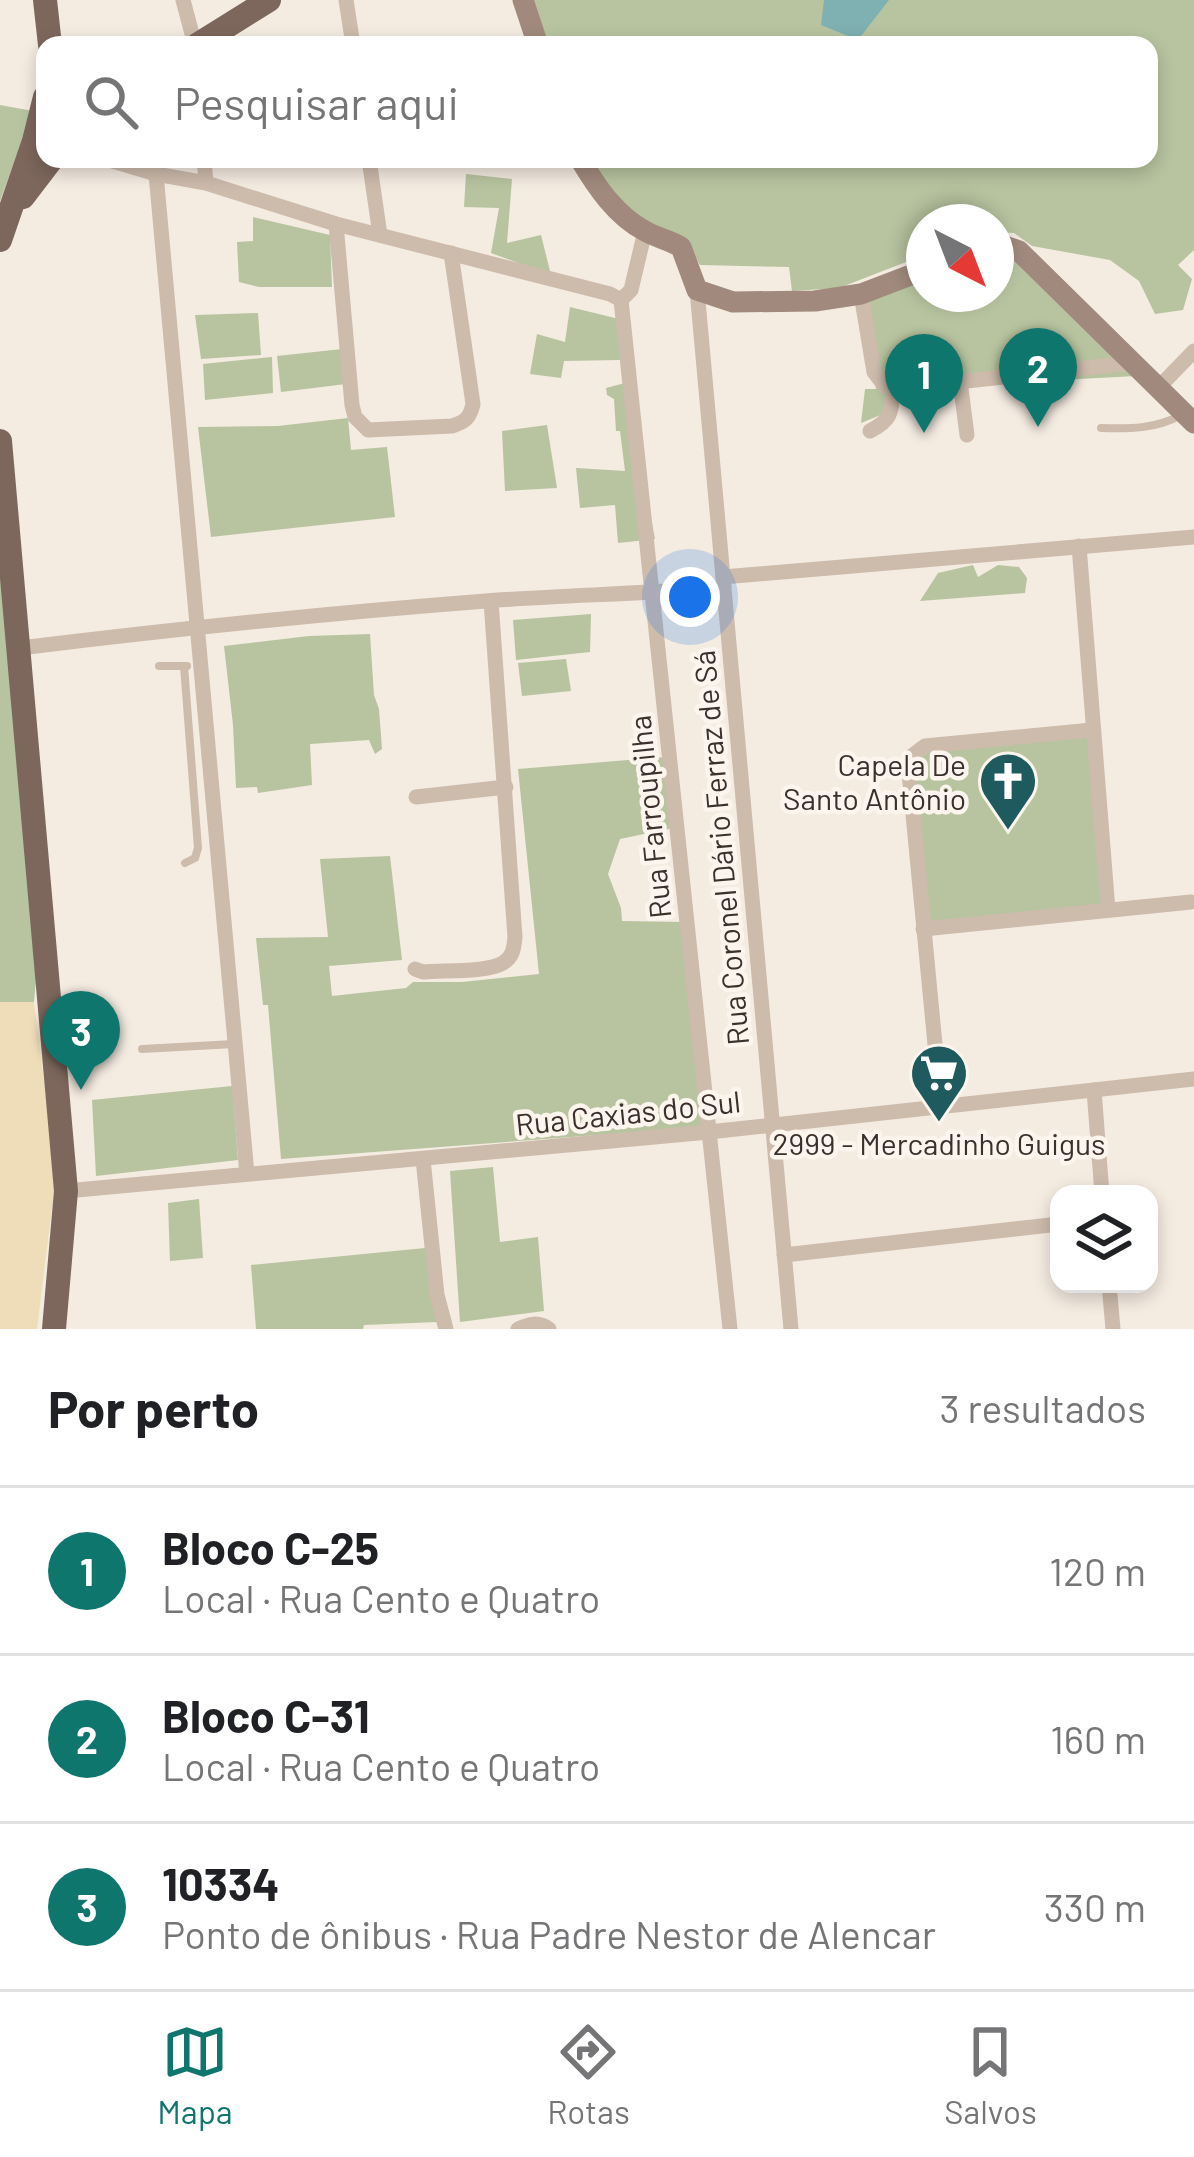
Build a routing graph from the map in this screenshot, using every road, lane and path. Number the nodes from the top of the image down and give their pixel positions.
1 (45, 0) edge
2 (183, 0) edge
3 (268, 0) edge
4 (346, 0) edge
5 (523, 0) edge
6 (49, 36) edge
7 (193, 36) edge
8 (210, 36) edge
9 (351, 36) edge
10 (535, 36) edge
11 (36, 162) edge
12 (136, 168) edge
13 (205, 168) edge
14 (370, 168) edge
15 (587, 168) edge
16 (156, 174) junction
17 (206, 183) junction
18 (336, 224) junction
19 (645, 231) junction
20 (1, 235) edge
21 (380, 235) junction
22 (1014, 249) edge
23 (451, 253) junction
24 (906, 277) edge
25 (697, 290) junction
26 (861, 294) junction
27 (621, 300) junction
28 (1194, 351) edge
29 (1131, 363) junction
30 (960, 381) junction
31 (1159, 387) junction
32 (893, 388) junction
33 (1189, 418) edge
34 (1101, 428) dead end
35 (870, 431) dead end
36 (967, 435) dead end
37 (0, 441) edge
38 (1194, 537) edge
39 (1079, 547) junction
40 (723, 582) junction
41 (652, 594) junction
42 (491, 601) junction
43 (198, 626) junction
44 (20, 648) junction
45 (193, 665) junction
46 (160, 666) dead end
47 (1092, 730) junction
48 (506, 788) junction
49 (416, 797) dead end
50 (185, 863) dead end
51 (1191, 902) dead end
52 (1108, 910) junction
53 (922, 929) junction
54 (416, 969) dead end
55 (236, 1043) junction
56 (142, 1049) dead end
57 (1194, 1079) edge
58 (1094, 1090) junction
59 (941, 1106) junction
60 (772, 1125) junction
61 (709, 1132) junction
62 (424, 1160) junction
63 (247, 1174) junction
64 (1101, 1185) edge
65 (66, 1191) junction
66 (1050, 1225) edge
67 (784, 1255) junction
68 (1110, 1293) edge
69 (54, 1329) edge
70 (446, 1329) edge
71 (518, 1329) edge
72 (549, 1329) edge
73 (730, 1329) edge
74 (790, 1329) edge
75 (1113, 1329) edge

1 - 6 main road
2 - 7 street
3 - 8 main road
4 - 9 street
5 - 10 main road
11 - 20 main road
12 - 16 street
13 - 17 street
14 - 21 street
15 - 19 main road
16 - 17 street
16 - 43 street
17 - 18 street
18 - 21 street
18 - 23 street
19 - 25 main road
19 - 27 street
21 - 23 street
22 - 29 main road
23 - 27 street
24 - 26 main road
25 - 26 main road
25 - 40 street, Rua Coronel Dário Ferraz de Sá
26 - 32 street
27 - 41 street, Rua Farroupilha
28 - 31 street
29 - 30 street
29 - 31 main road
30 - 32 street
30 - 36 street
31 - 33 main road
32 - 35 street
33 - 34 lane
37 - 44 main road
38 - 39 street
39 - 40 street
39 - 47 street
40 - 41 street
40 - 60 street, Rua Coronel Dário Ferraz de Sá
41 - 42 street
41 - 61 street, Rua Farroupilha
42 - 43 street
42 - 48 street
43 - 44 street
43 - 45 street
44 - 65 main road
45 - 46 lane
45 - 50 lane
45 - 55 street
47 - 52 street
47 - 53 street
48 - 49 street
48 - 54 street
51 - 52 street
52 - 53 street
53 - 59 street
55 - 56 lane
55 - 63 street
57 - 58 street, Rua Caxias do Sul
58 - 59 street, Rua Caxias do Sul
58 - 64 street
59 - 60 street, Rua Caxias do Sul
60 - 61 street, Rua Caxias do Sul
60 - 67 street, Rua Coronel Dário Ferraz de Sá
61 - 62 street, Rua Caxias do Sul
61 - 73 street, Rua Farroupilha
62 - 63 street, Rua Caxias do Sul
62 - 70 street
63 - 65 street, Rua Caxias do Sul
65 - 69 main road
66 - 67 street
67 - 74 street, Rua Coronel Dário Ferraz de Sá
68 - 75 street
71 - 72 street

